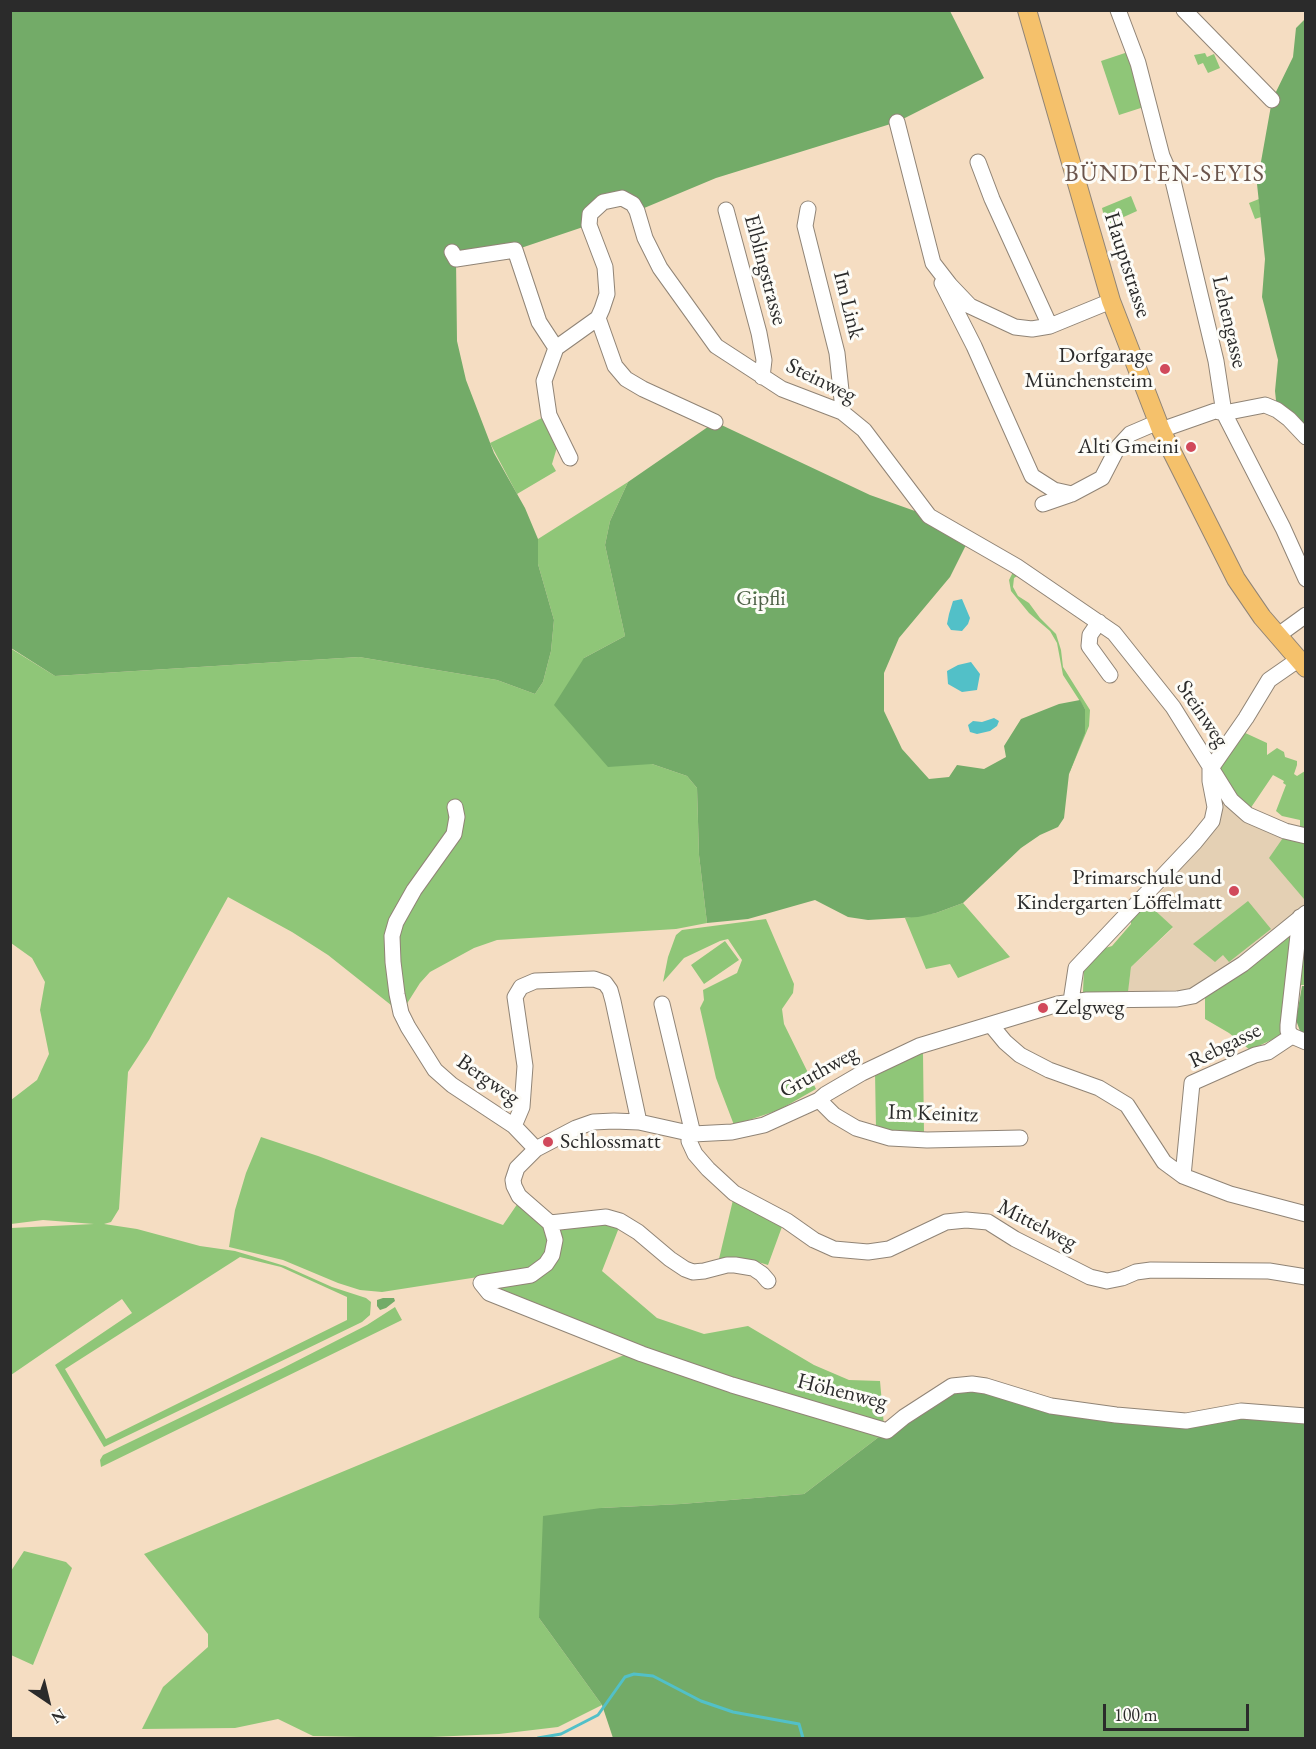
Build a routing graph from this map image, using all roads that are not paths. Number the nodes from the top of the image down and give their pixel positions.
1 (1027, 10) edge
2 (1118, 10) edge
3 (1184, 10) edge
4 (1272, 100) dead end
5 (897, 122) dead end
6 (978, 162) dead end
7 (808, 209) dead end
8 (726, 210) dead end
9 (452, 252) dead end
10 (933, 264) junction
11 (1111, 301) junction
12 (986, 314) junction
13 (598, 318) junction
14 (1050, 326) junction
15 (974, 346) junction
16 (556, 348) junction
17 (762, 377) junction
18 (842, 412) junction
19 (1224, 413) junction
20 (715, 422) dead end
21 (1159, 426) junction
22 (1305, 437) edge
23 (570, 458) dead end
24 (1072, 494) junction
25 (1043, 504) dead end
26 (1305, 579) edge
27 (1305, 615) edge
28 (1099, 622) junction
29 (1277, 636) junction
30 (1300, 663) edge
31 (1110, 675) dead end
32 (1210, 767) junction
33 (455, 807) dead end
34 (1305, 836) edge
35 (1303, 915) edge
36 (1071, 1001) junction
37 (662, 1004) dead end
38 (991, 1025) junction
39 (1299, 1039) edge
40 (819, 1100) junction
41 (639, 1122) junction
42 (514, 1126) junction
43 (691, 1134) junction
44 (1020, 1138) dead end
45 (536, 1149) junction
46 (1183, 1176) junction
47 (1305, 1214) edge
48 (550, 1223) junction
49 (1305, 1277) edge
50 (768, 1281) dead end
51 (1305, 1416) edge

1 - 11 main road, Hauptstrasse
2 - 19 street, Lehengasse
3 - 4 street
5 - 10 street
6 - 14 street
7 - 18 street, Im Link
8 - 17 street, Elblingstrasse
9 - 16 street
10 - 12 street
10 - 15 street
11 - 14 street
11 - 21 main road, Hauptstrasse
12 - 14 street
12 - 15 street
13 - 16 street
13 - 17 street, Steinweg
13 - 20 street
15 - 24 street
16 - 23 street
17 - 18 street, Steinweg
18 - 28 street, Steinweg
19 - 21 street
19 - 22 street
19 - 26 street, Lehengasse
21 - 24 street
21 - 29 main road, Hauptstrasse
24 - 25 street
27 - 29 street
28 - 31 street
28 - 32 street, Steinweg
29 - 30 main road, Hauptstrasse
30 - 32 street
32 - 34 street, Steinweg
32 - 36 street
33 - 42 street, Bergweg
35 - 36 street, Gruthweg
35 - 39 street
36 - 38 street, Gruthweg
37 - 43 street, Mittelweg
38 - 40 street, Gruthweg
38 - 46 street
39 - 46 street, Rebgasse
40 - 43 street, Gruthweg
40 - 44 street, Im Keinitz
41 - 42 street
41 - 43 street, Gruthweg
41 - 45 street, Gruthweg
42 - 45 street, Bergweg
43 - 49 street, Mittelweg
45 - 48 street, Gruthweg
46 - 47 street
48 - 50 street
48 - 51 street, Höhenweg

